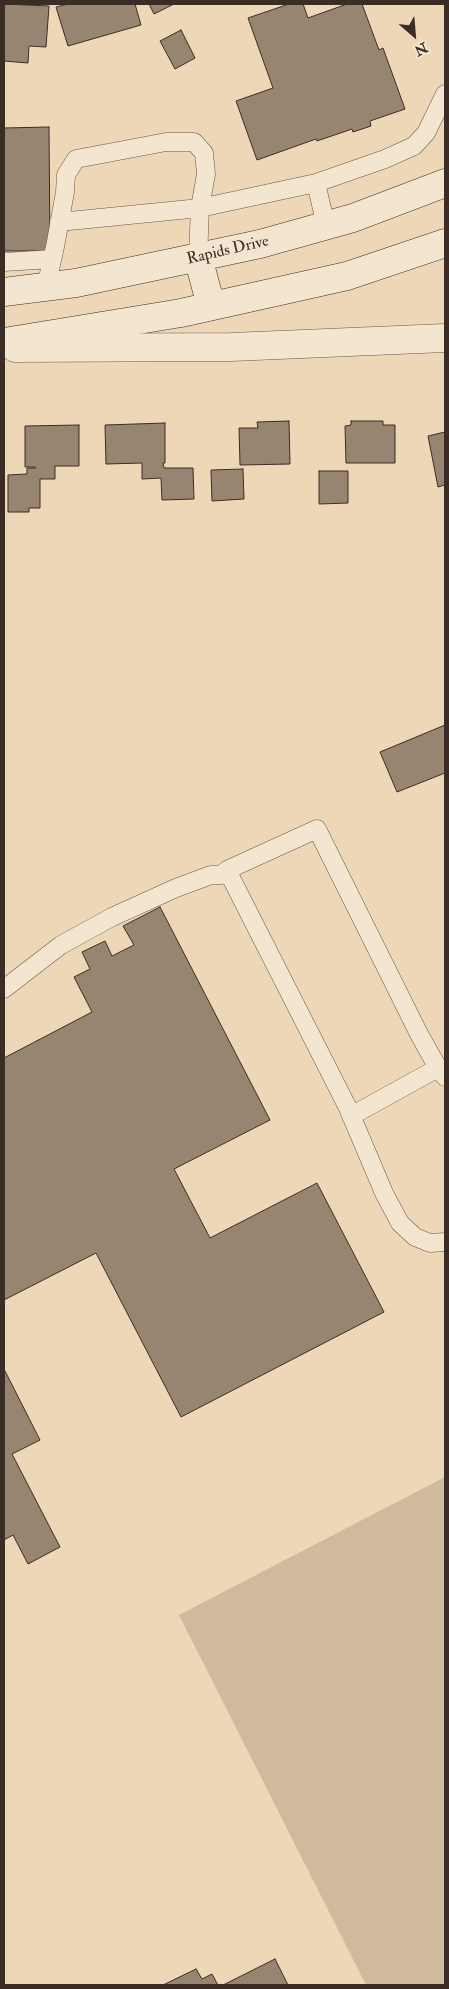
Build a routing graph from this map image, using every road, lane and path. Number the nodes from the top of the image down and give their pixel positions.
1 (445, 94) edge
2 (316, 183) junction
3 (445, 183) edge
4 (200, 208) junction
5 (59, 222) junction
6 (326, 226) junction
7 (445, 243) edge
8 (198, 257) junction
9 (52, 259) junction
10 (4, 262) edge
11 (46, 287) junction
12 (4, 292) edge
13 (212, 306) junction
14 (445, 338) edge
15 (4, 342) edge
16 (4, 348) edge
17 (228, 870) junction
18 (4, 989) edge
19 (441, 1073) edge
20 (351, 1116) junction
21 (445, 1242) edge

1 - 2 lane
2 - 4 lane
2 - 6 lane
3 - 6 street, Rapids Drive
4 - 5 lane
4 - 5 lane
4 - 8 lane
5 - 9 lane
6 - 8 street, Rapids Drive
7 - 13 street
8 - 11 street, Rapids Drive
8 - 13 street
9 - 10 lane
9 - 11 lane
11 - 12 street, Rapids Drive
13 - 15 street
14 - 16 street
17 - 18 lane
17 - 19 lane
17 - 20 lane
19 - 20 lane
20 - 21 lane

